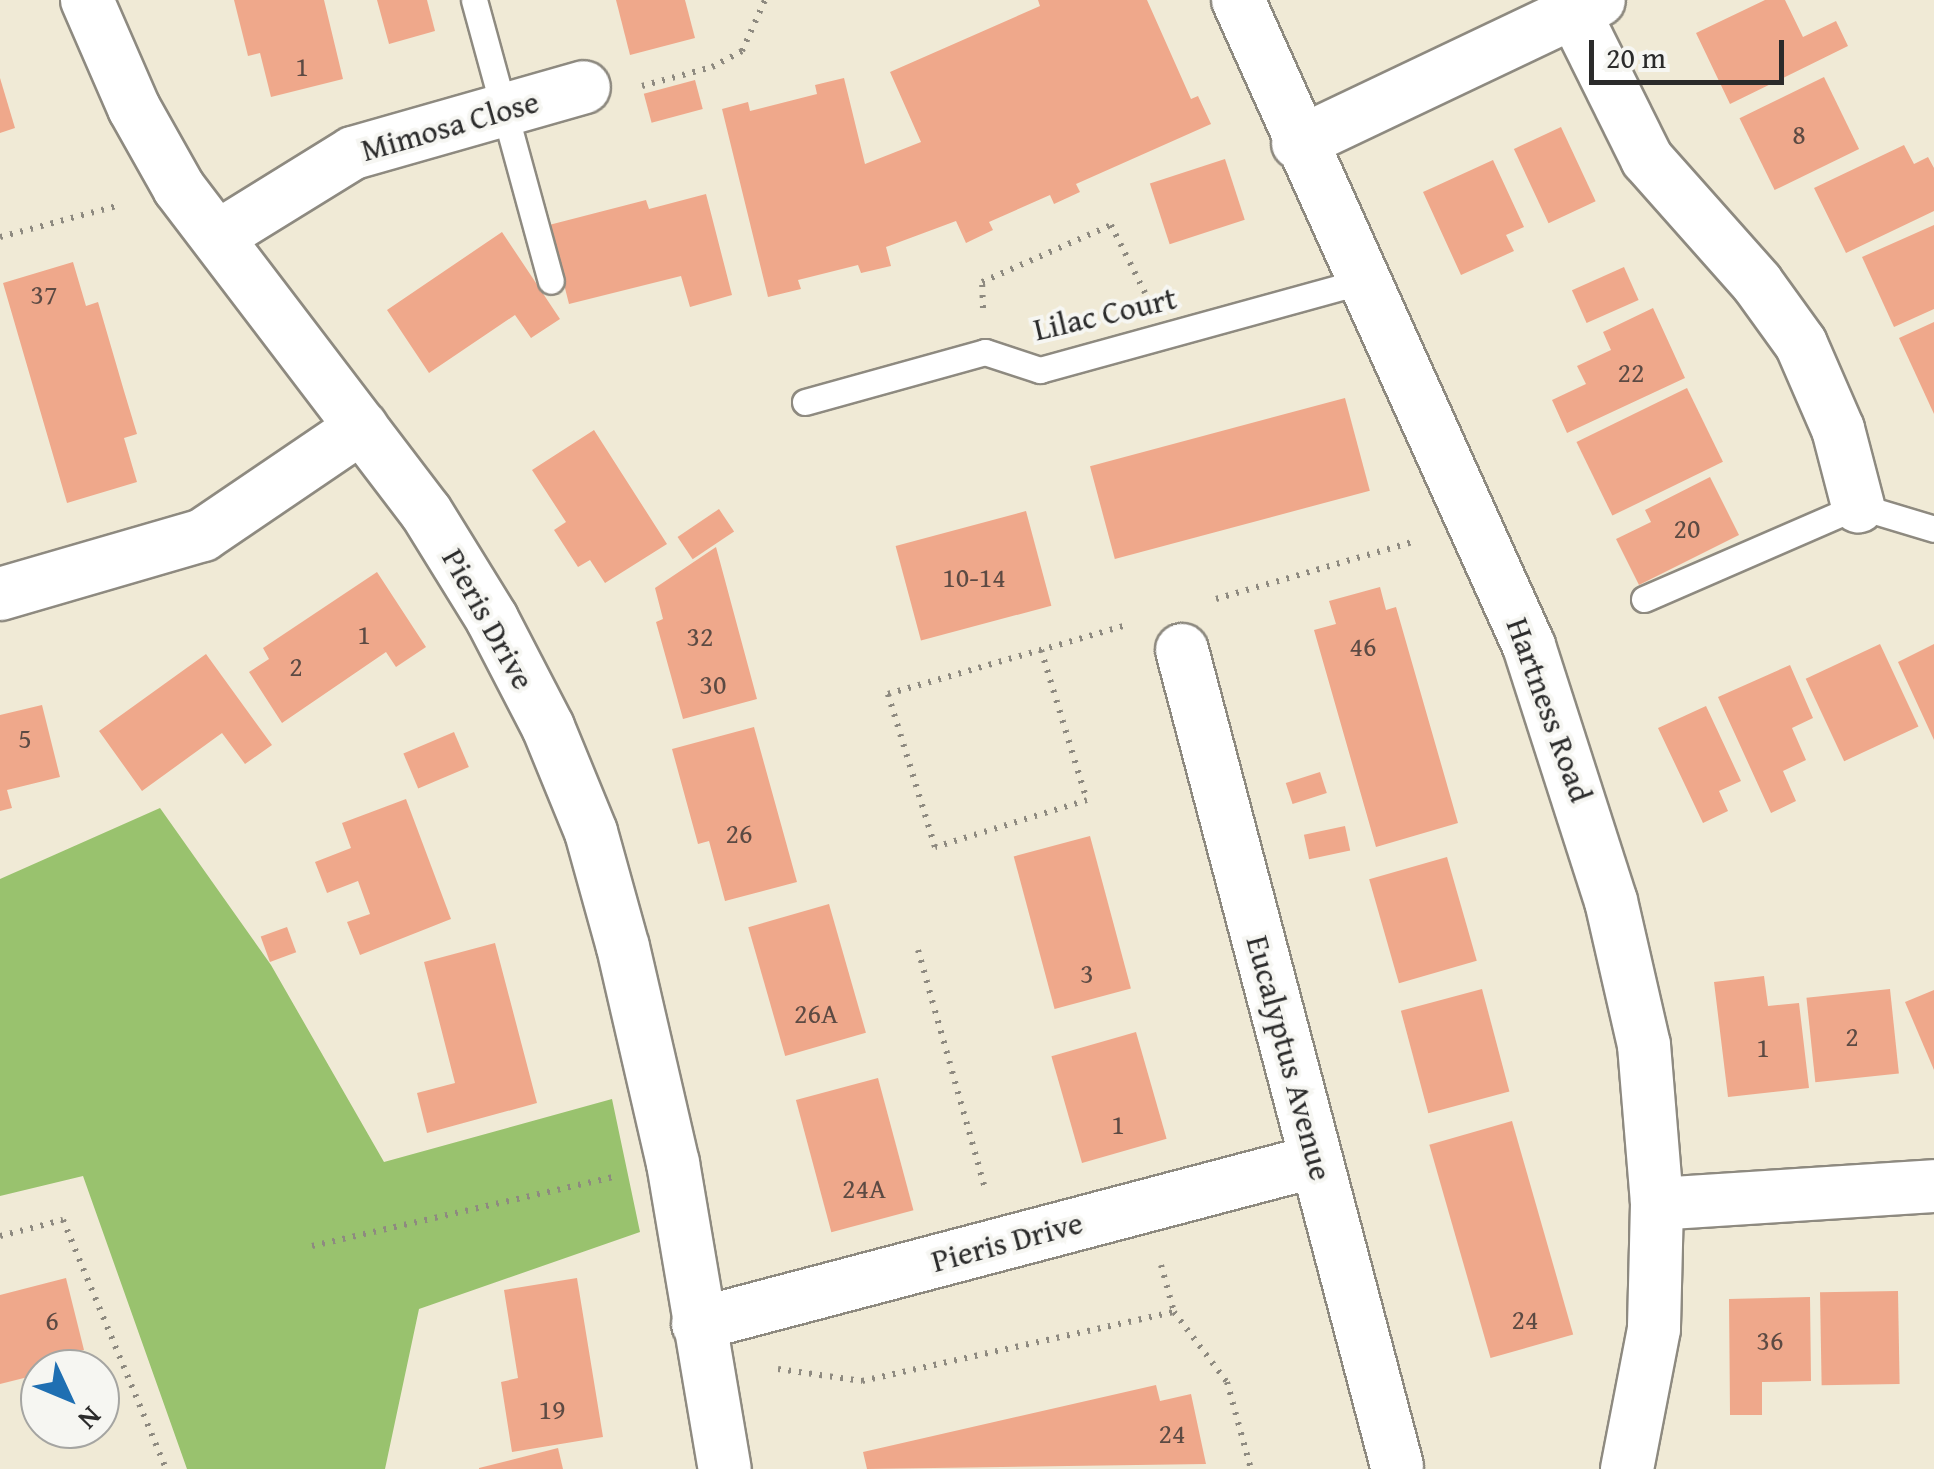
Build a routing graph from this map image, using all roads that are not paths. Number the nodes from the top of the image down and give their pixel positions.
1 (87, 0) edge
2 (474, 0) edge
3 (1238, 0) edge
4 (1587, 6) edge
5 (584, 87) road end
6 (505, 110) junction
7 (1298, 143) junction
8 (217, 237) junction
9 (551, 281) dead end
10 (1363, 281) junction
11 (805, 402) dead end
12 (362, 427) junction
13 (1858, 506) junction
14 (1934, 530) edge
15 (0, 594) edge
16 (1644, 599) dead end
17 (1182, 650) dead end
18 (1316, 1160) junction
19 (1934, 1186) edge
20 (1657, 1204) junction
21 (720, 1318) junction
22 (1397, 1466) dead end
23 (725, 1469) edge
24 (1626, 1469) edge

1 - 8 street, Pieris Drive
2 - 6 lane
3 - 7 street, Hartness Road
4 - 7 street
4 - 13 street
5 - 6 street, Mimosa Close
6 - 8 street, Mimosa Close
6 - 9 lane
7 - 10 street, Hartness Road
8 - 12 street, Pieris Drive
10 - 11 lane, Lilac Court
10 - 20 street, Hartness Road
12 - 15 street
12 - 21 street, Pieris Drive
13 - 14 lane
13 - 16 lane
17 - 18 street, Eucalyptus Avenue
18 - 21 street, Pieris Drive
18 - 22 street, Eucalyptus Avenue
19 - 20 street
20 - 24 street, Hartness Road
21 - 23 street, Pieris Drive

